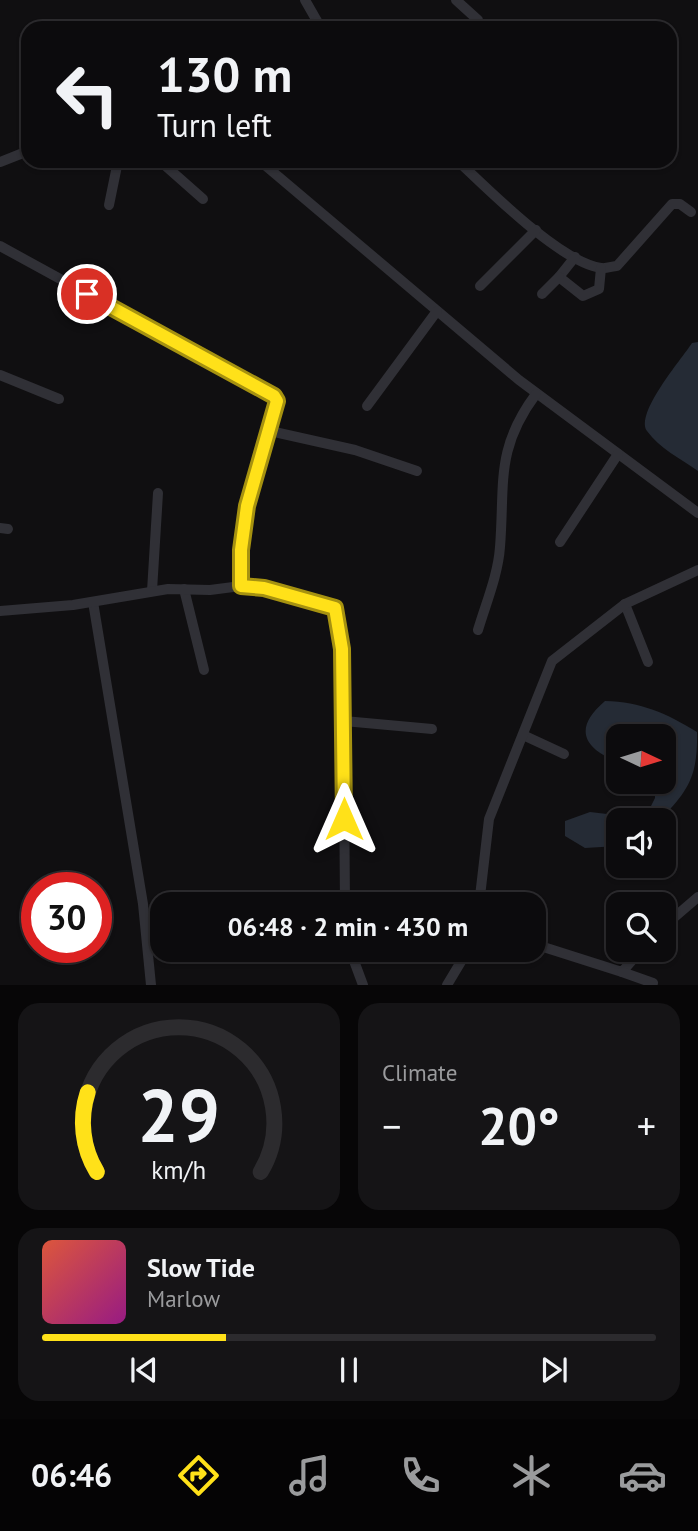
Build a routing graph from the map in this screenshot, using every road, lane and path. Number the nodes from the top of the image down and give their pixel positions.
1 (305, 0) edge
2 (456, 0) edge
3 (478, 20) dead end
4 (317, 21) edge
5 (21, 154) edge
6 (0, 162) edge
7 (117, 168) edge
8 (168, 168) edge
9 (268, 168) edge
10 (466, 168) edge
11 (202, 199) dead end
12 (109, 205) dead end
13 (691, 212) dead end
14 (536, 230) junction
15 (0, 246) edge
16 (575, 257) junction
17 (601, 268) junction
18 (559, 277) junction
19 (480, 286) dead end
20 (542, 294) dead end
21 (437, 311) junction
22 (0, 374) edge
23 (536, 394) junction
24 (59, 399) dead end
25 (367, 406) dead end
26 (270, 431) junction
27 (618, 454) junction
28 (417, 471) dead end
29 (158, 493) dead end
30 (698, 513) edge
31 (561, 542) dead end
32 (698, 570) edge
33 (241, 586) junction
34 (184, 589) junction
35 (152, 591) junction
36 (93, 602) junction
37 (625, 604) junction
38 (0, 611) edge
39 (478, 630) dead end
40 (648, 662) dead end
41 (204, 670) dead end
42 (344, 721) junction
43 (432, 729) dead end
44 (523, 735) junction
45 (564, 754) dead end
46 (345, 892) edge
47 (480, 892) edge
48 (698, 897) edge
49 (676, 916) edge
50 (546, 948) edge
51 (354, 962) edge
52 (461, 962) edge
53 (631, 962) edge
54 (622, 972) junction
55 (653, 983) edge
56 (151, 985) edge
57 (363, 985) edge
58 (447, 985) edge

1 - 4 street
2 - 3 street
5 - 6 street
7 - 12 street
8 - 11 street
9 - 21 street
10 - 14 street
13 - 17 street
14 - 16 street
14 - 19 street
15 - 26 street
16 - 17 street
16 - 18 street
17 - 18 street
18 - 20 street
21 - 23 street
21 - 25 street
22 - 24 street
23 - 27 street
23 - 39 street
26 - 28 street
26 - 33 street
27 - 30 street
27 - 31 street
29 - 35 street
32 - 37 street
33 - 34 street
33 - 42 street
34 - 35 street
34 - 41 street
35 - 36 street
36 - 38 street
36 - 56 street
37 - 40 street
37 - 44 street
42 - 43 street
42 - 46 street
44 - 45 street
44 - 47 street
48 - 49 street
50 - 54 street
51 - 57 street
52 - 58 street
53 - 54 street
54 - 55 street

